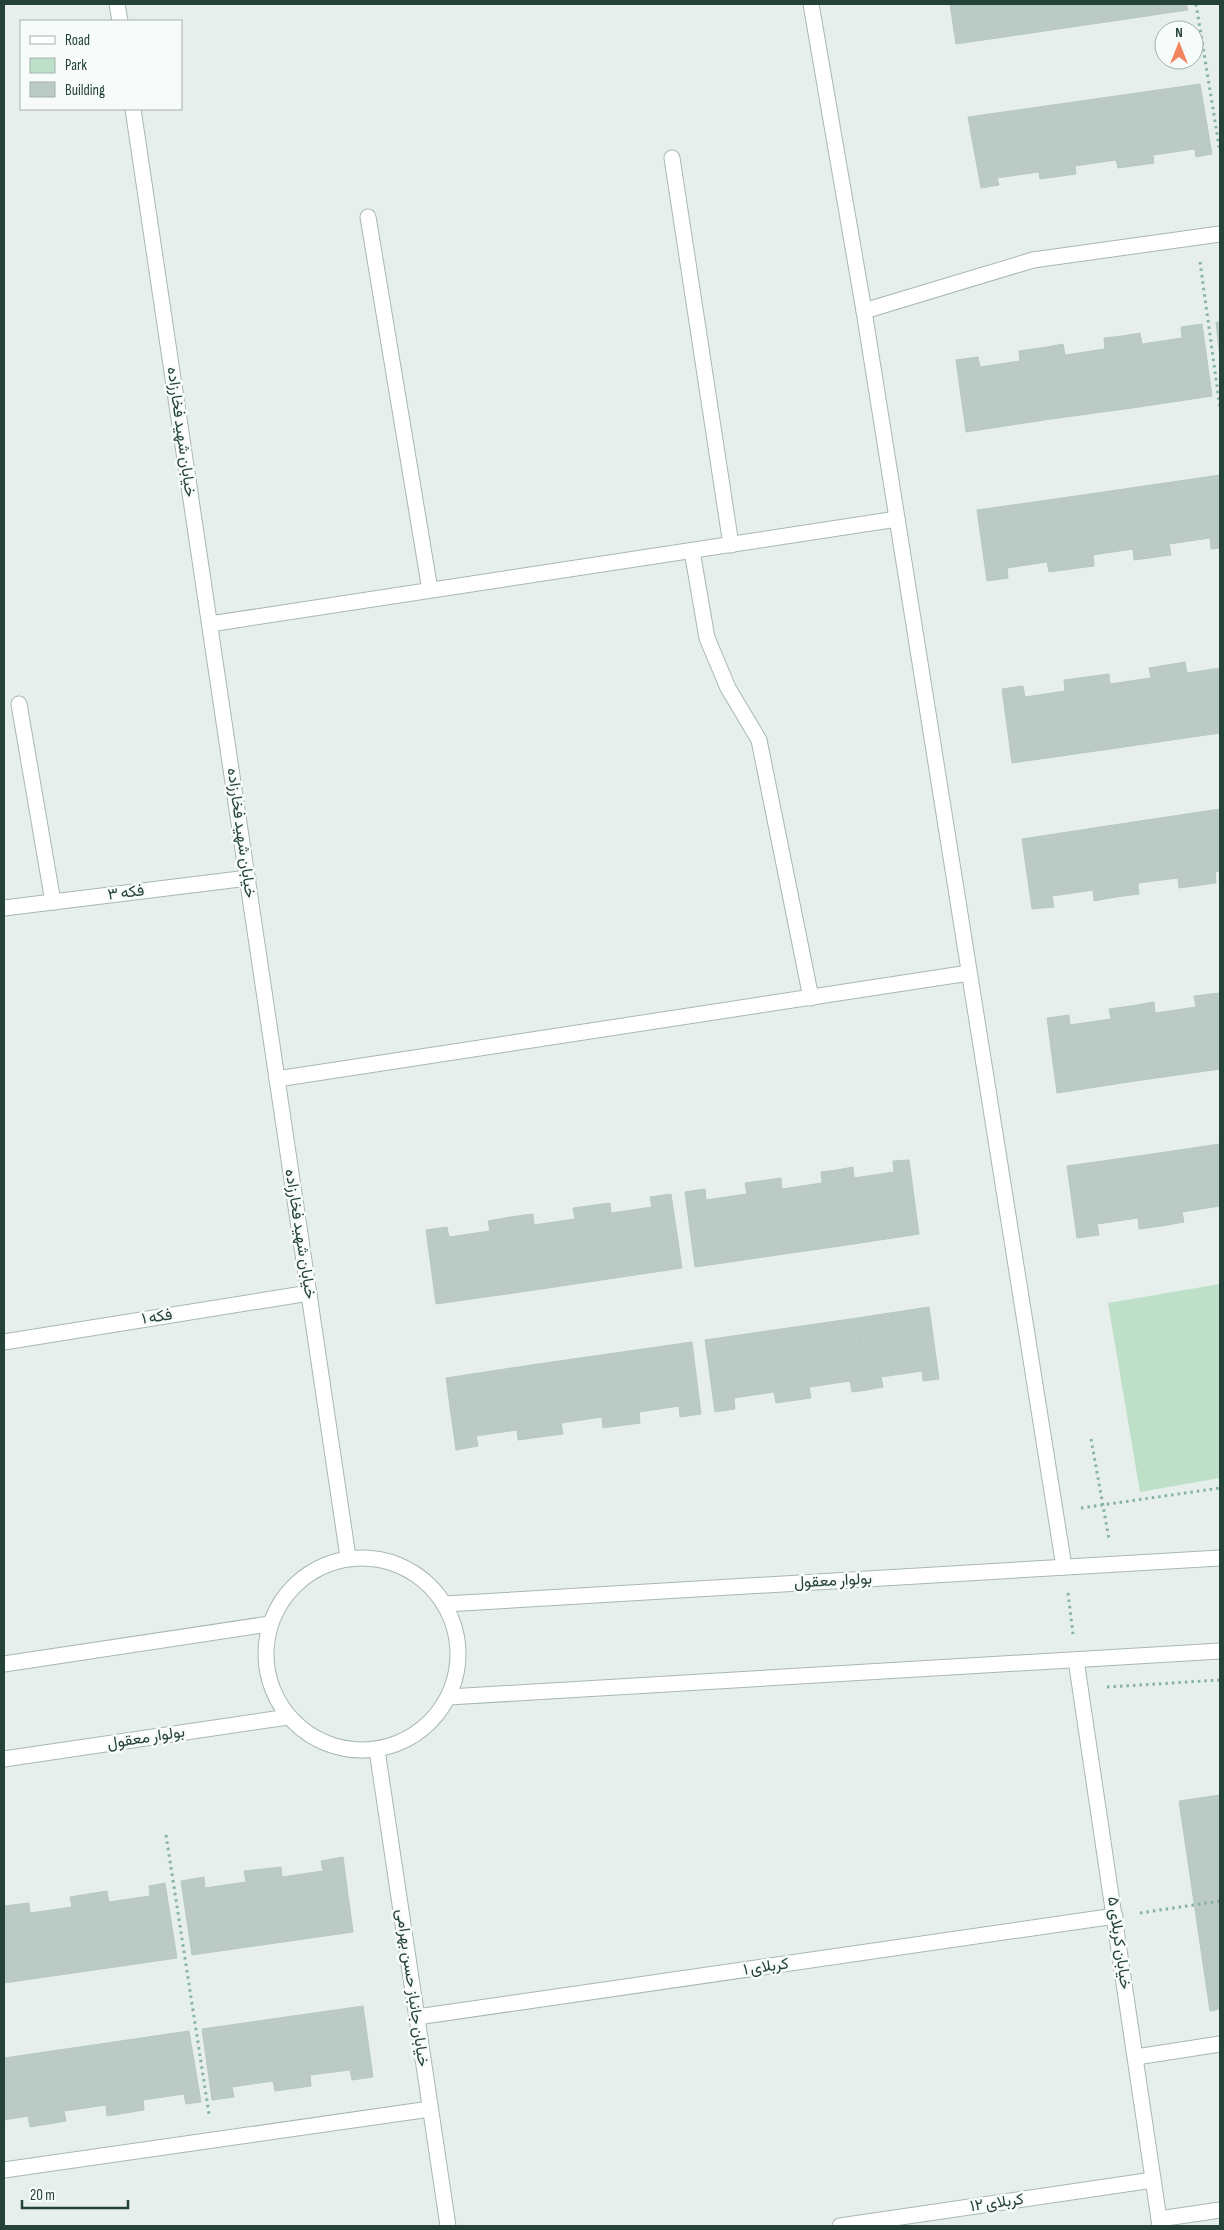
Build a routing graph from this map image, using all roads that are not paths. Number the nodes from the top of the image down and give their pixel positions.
1 (118, 4) edge
2 (811, 4) edge
3 (120, 20) edge
4 (133, 110) edge
5 (672, 158) dead end
6 (368, 216) dead end
7 (1220, 234) edge
8 (864, 311) junction
9 (897, 519) junction
10 (731, 545) junction
11 (692, 551) junction
12 (430, 590) junction
13 (210, 624) junction
14 (19, 704) dead end
15 (248, 878) junction
16 (53, 902) junction
17 (4, 908) edge
18 (969, 973) junction
19 (811, 998) junction
20 (277, 1078) junction
21 (309, 1293) junction
22 (4, 1342) edge
23 (348, 1558) junction
24 (1220, 1558) edge
25 (1064, 1567) junction
26 (445, 1604) junction
27 (269, 1624) junction
28 (1220, 1651) edge
29 (1076, 1660) junction
30 (4, 1664) edge
31 (449, 1697) junction
32 (288, 1717) junction
33 (377, 1750) junction
34 (4, 1759) edge
35 (1115, 1916) junction
36 (417, 2017) junction
37 (1220, 2044) edge
38 (1136, 2057) junction
39 (430, 2109) junction
40 (4, 2170) edge
41 (1153, 2180) junction
42 (1220, 2210) edge
43 (1160, 2223) edge
44 (448, 2226) edge
45 (840, 2226) edge

1 - 3 street
2 - 8 street
4 - 13 street, خیابان شهید فخارزاده
5 - 10 street
6 - 12 street
7 - 8 street
8 - 9 street
9 - 10 street
9 - 18 street
10 - 11 street
11 - 12 street
11 - 19 street
12 - 13 street
13 - 15 street, خیابان شهید فخارزاده
14 - 16 street
15 - 16 street, فکه ۳
15 - 20 street, خیابان شهید فخارزاده
16 - 17 street, فکه ۳
18 - 19 street
18 - 25 street
19 - 20 street
20 - 21 street, خیابان شهید فخارزاده
21 - 22 street, فکه ۱
21 - 23 street, خیابان شهید فخارزاده
23 - 26 street
23 - 27 street
24 - 25 street, بولوار معقول
25 - 26 street, بولوار معقول
26 - 31 street
27 - 30 street
27 - 32 street
28 - 29 street
29 - 31 street
29 - 35 street, خیابان کربلای ۵
31 - 33 street
32 - 33 street
32 - 34 street, بولوار معقول
33 - 36 street, خیابان جانباز حسن بهرامی
35 - 36 street, کربلای ۱
35 - 38 street, خیابان کربلای ۵
36 - 39 street, خیابان جانباز حسن بهرامی
37 - 38 street
38 - 41 street, خیابان کربلای ۵
39 - 40 street
39 - 44 street, خیابان جانباز حسن بهرامی
41 - 43 street, خیابان کربلای ۵
41 - 45 street, کربلای ۱۲
42 - 43 street

